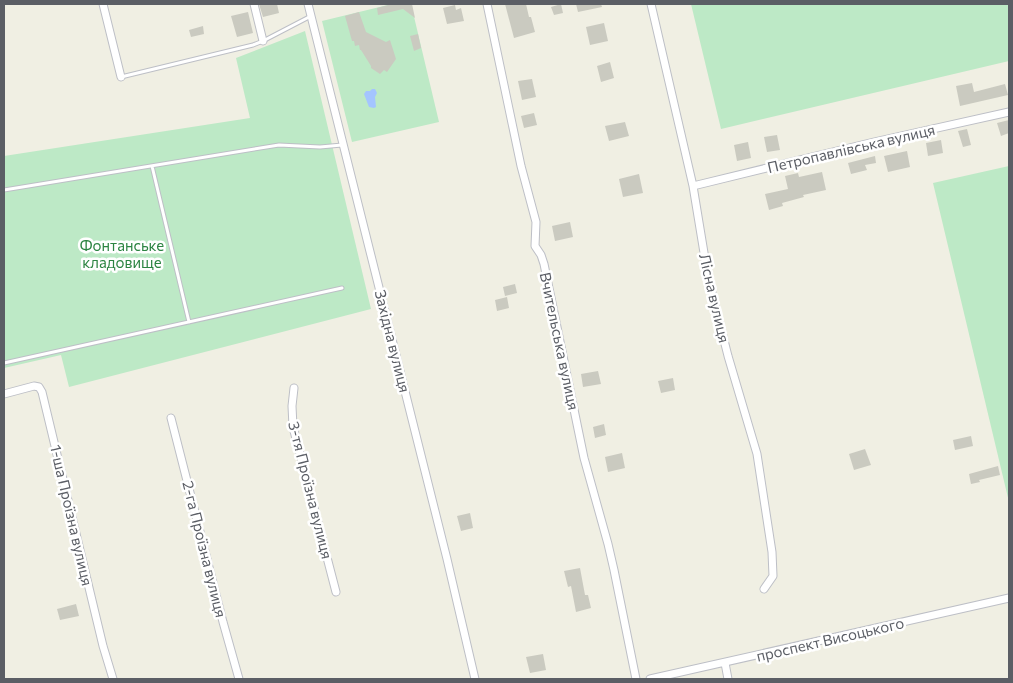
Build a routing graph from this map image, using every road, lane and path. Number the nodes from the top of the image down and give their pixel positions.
1 (103, 4) edge
2 (254, 4) edge
3 (308, 4) edge
4 (487, 4) edge
5 (651, 4) edge
6 (311, 16) junction
7 (263, 41) junction
8 (121, 77) joint
9 (1009, 112) edge
10 (344, 145) junction
11 (152, 166) junction
12 (693, 186) junction
13 (4, 190) edge
14 (342, 288) dead end
15 (189, 322) junction
16 (4, 363) edge
17 (294, 388) dead end
18 (4, 394) edge
19 (171, 418) dead end
20 (764, 589) dead end
21 (336, 592) dead end
22 (1009, 598) edge
23 (725, 663) junction
24 (113, 679) edge
25 (239, 679) edge
26 (475, 679) edge
27 (636, 679) edge
28 (650, 679) edge
29 (728, 679) edge

1 - 8 street
2 - 7 street
3 - 6 street, Західна вулиця
4 - 27 street, Вчительська вулиця
5 - 12 street, Лісна вулиця
6 - 7 lane
6 - 10 street, Західна вулиця
7 - 8 lane
9 - 12 street, Петропавлівська вулиця
10 - 11 lane
10 - 26 street, Західна вулиця
11 - 13 lane
11 - 15 lane
12 - 20 street, Лісна вулиця
14 - 15 lane
15 - 16 lane
17 - 21 street, 3-тя Проїзна вулиця
18 - 24 street, 1-ша Проїзна вулиця
19 - 25 street, 2-га Проїзна вулиця
22 - 23 street, проспект Висоцького
23 - 28 street, проспект Висоцького
23 - 29 street

